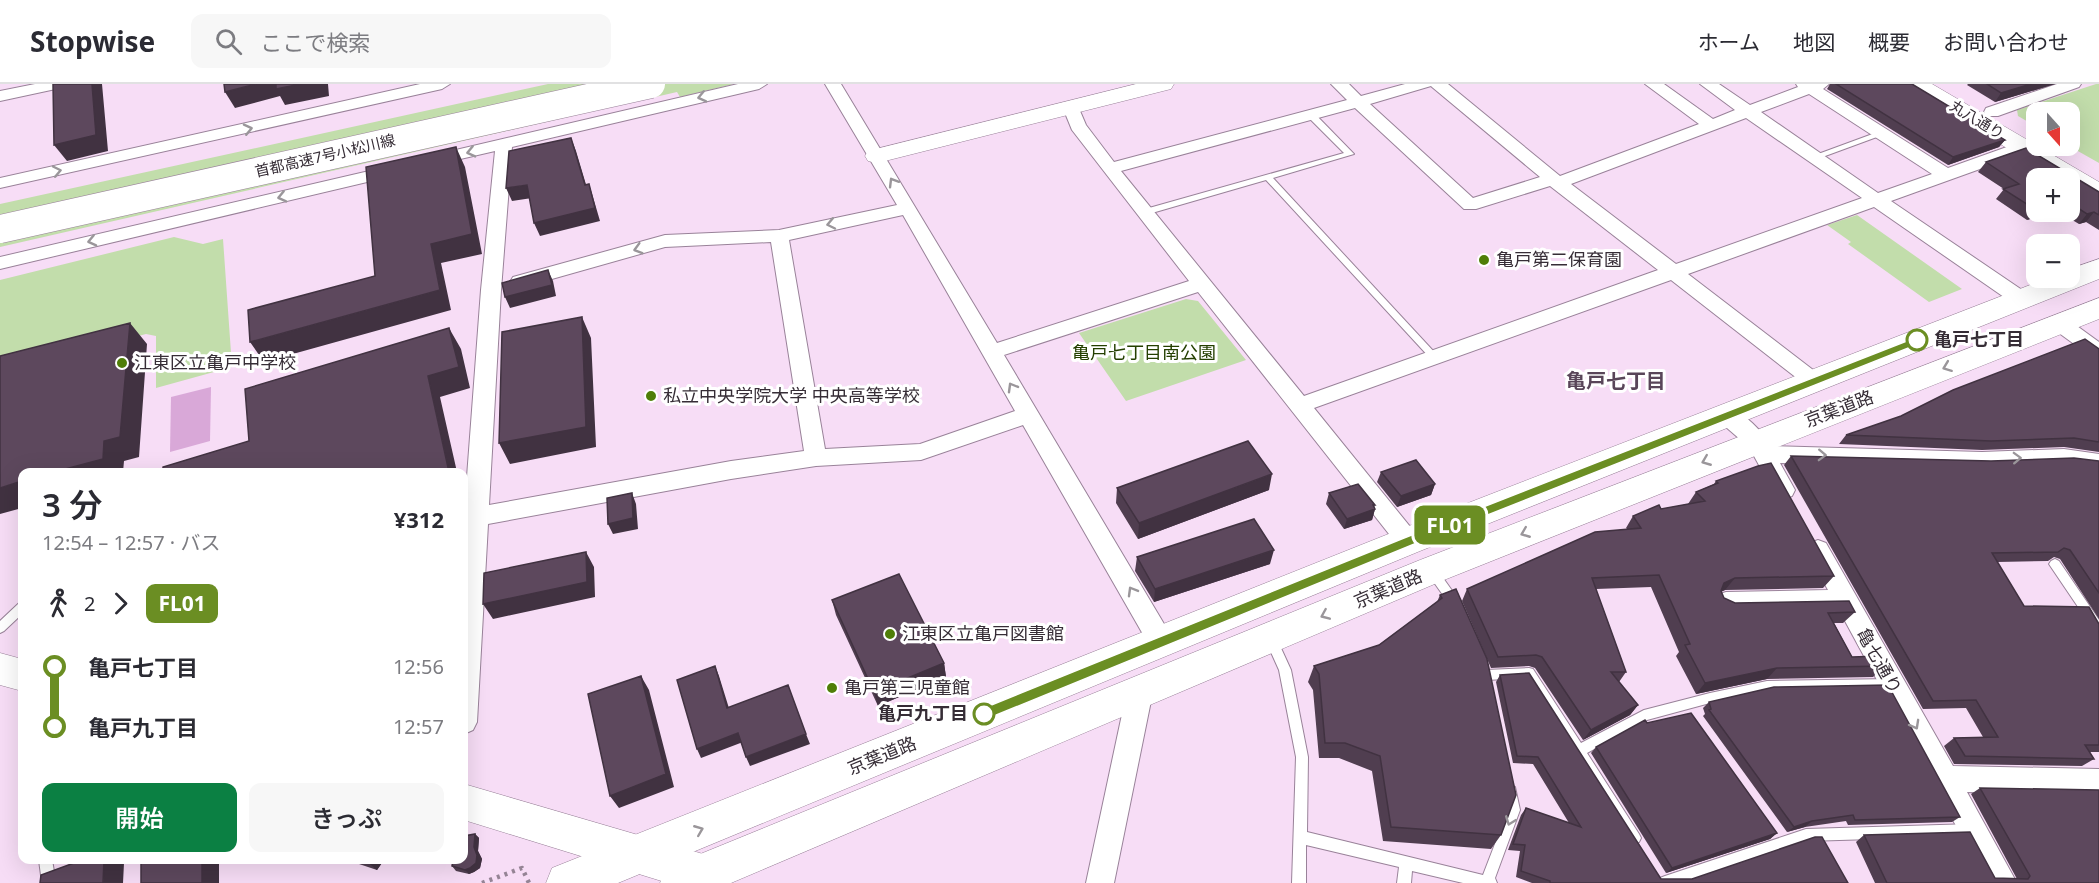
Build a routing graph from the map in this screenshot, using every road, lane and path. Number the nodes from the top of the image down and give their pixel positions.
1 (59, 84) edge
2 (600, 84) edge
3 (651, 84) edge
4 (759, 84) edge
5 (833, 84) edge
6 (1080, 84) edge
7 (1163, 84) edge
8 (1339, 84) edge
9 (1424, 84) edge
10 (1438, 84) edge
11 (1653, 84) edge
12 (1708, 84) edge
13 (1916, 84) edge
14 (1945, 84) edge
15 (2073, 84) edge
16 (436, 85) edge
17 (1812, 85) edge
18 (0, 96) edge
19 (1358, 102) junction
20 (1071, 108) junction
21 (1748, 111) junction
22 (1992, 112) junction
23 (1311, 115) junction
24 (1711, 125) junction
25 (1881, 134) junction
26 (2026, 140) edge
27 (2026, 141) edge
28 (504, 144) junction
29 (2026, 145) edge
30 (878, 156) junction
31 (2048, 156) edge
32 (2066, 156) edge
33 (1814, 157) junction
34 (1110, 169) junction
35 (1946, 175) junction
36 (2099, 175) edge
37 (1267, 177) junction
38 (1555, 181) junction
39 (0, 183) edge
40 (2099, 193) edge
41 (1876, 200) junction
42 (908, 208) junction
43 (1145, 212) junction
44 (0, 216) edge
45 (0, 229) edge
46 (779, 236) junction
47 (0, 263) edge
48 (2099, 268) edge
49 (1673, 272) junction
50 (1202, 284) junction
51 (491, 290) junction
52 (2021, 299) junction
53 (2099, 308) edge
54 (2059, 323) junction
55 (992, 352) junction
56 (2099, 352) edge
57 (1434, 357) junction
58 (1814, 381) junction
59 (1298, 406) junction
60 (1028, 415) junction
61 (1728, 416) junction
62 (1760, 447) junction
63 (816, 458) junction
64 (2099, 462) edge
65 (476, 517) junction
66 (1408, 542) junction
67 (2055, 564) dead end
68 (1432, 570) junction
69 (1846, 600) junction
70 (1726, 602) edge
71 (18, 611) edge
72 (1461, 616) edge
73 (0, 628) edge
74 (2099, 630) edge
75 (1270, 638) junction
76 (1161, 642) junction
77 (468, 654) edge
78 (0, 669) edge
79 (18, 674) edge
80 (1485, 676) edge
81 (1892, 684) junction
82 (1140, 691) junction
83 (1580, 750) junction
84 (1507, 776) edge
85 (1945, 779) junction
86 (2099, 782) edge
87 (468, 803) edge
88 (1973, 830) junction
89 (1300, 837) junction
90 (1643, 853) edge
91 (641, 854) junction
92 (1406, 863) junction
93 (47, 864) edge
94 (1661, 880) edge
95 (703, 881) edge
96 (49, 883) edge
97 (482, 883) edge
98 (529, 883) edge
99 (567, 883) edge
100 (1100, 883) edge
101 (1299, 883) edge
102 (1404, 883) edge
103 (1488, 883) edge
104 (2003, 883) edge

1 - 18 street
2 - 44 highway, 首都高速7号小松川線
3 - 45 highway, 首都高速7号小松川線, bridge
4 -> 28 street
5 - 30 street
6 - 20 street
7 - 20 street
8 - 19 street
9 - 19 street
10 - 38 street
11 - 24 street
12 - 21 street
13 - 27 street, 丸八通り
14 - 22 street, 丸八通り
15 - 22 street
39 -> 16 street
17 - 21 street
17 - 25 street
19 - 23 street
19 - 38 street
20 - 30 street
20 - 34 street
21 - 24 street
21 - 33 street
22 - 26 street, 丸八通り
23 - 34 street
23 - 37 lane
24 - 38 street
25 - 33 lane
25 - 35 street
28 -> 47 street
28 - 51 street
29 - 35 street
42 -> 30 street
31 - 40 street, 丸八通り
32 - 36 street
33 - 41 street
34 - 43 street
35 - 41 street
37 - 43 lane
37 - 57 lane
38 - 49 street
41 - 49 street
41 - 52 street
42 -> 46 street
42 - 55 street
43 - 50 street
46 -> 51 street
46 - 63 street
48 - 52 highway, 京葉道路
49 - 57 street
49 - 58 street
50 - 55 street
50 - 59 street
51 - 65 street
52 - 58 highway, 京葉道路
53 - 54 highway, 京葉道路
54 - 56 street
54 -> 62 highway, 京葉道路
60 -> 55 street
57 - 59 street
58 - 61 highway, 京葉道路
59 - 66 street
60 - 63 street
76 -> 60 street
61 - 62 street, 亀七通り
61 - 66 highway, 京葉道路
62 -> 64 street
62 -> 68 highway, 京葉道路
62 - 69 street, 亀七通り
63 - 65 street
65 - 77 street
66 - 76 highway, 京葉道路
67 - 74 lane
68 - 72 lane
68 -> 75 highway, 京葉道路
69 - 70 street
69 - 81 street, 亀七通り
71 - 73 lane
75 - 82 highway, 京葉道路
75 - 89 lane
91 -> 76 highway, 京葉道路
78 - 79 street
80 - 83 lane
81 - 83 lane
81 -> 85 street, 亀七通り
82 - 95 highway, 京葉道路
82 - 100 street
83 - 90 lane
84 -> 103 lane
85 - 86 street
85 - 88 street, 亀七通り
87 - 91 street
88 - 94 lane
88 - 104 street, 亀七通り
89 - 92 lane
89 - 101 lane
91 - 95 street
91 - 99 highway, 京葉道路
92 - 102 lane
92 - 103 lane
93 - 96 lane
97 - 98 path

